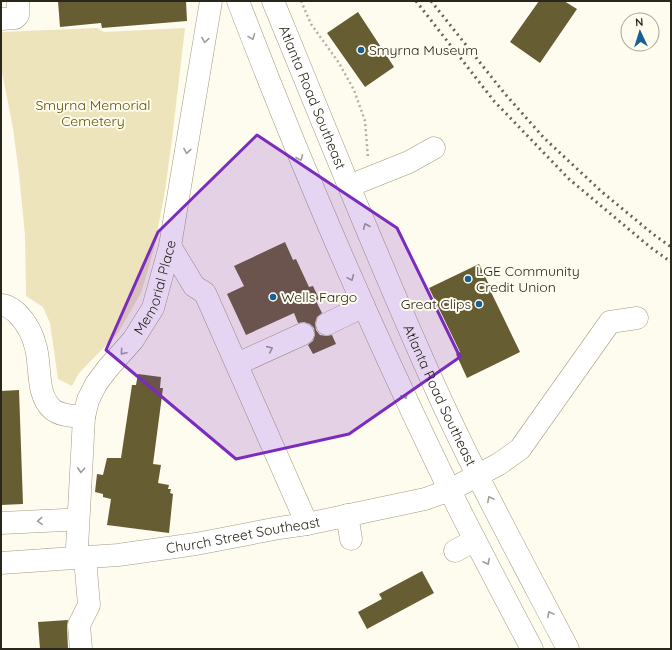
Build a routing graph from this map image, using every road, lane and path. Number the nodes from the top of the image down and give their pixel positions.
1 (18, 1) edge
2 (211, 1) edge
3 (238, 1) edge
4 (273, 1) edge
5 (301, 1) edge
6 (1, 19) edge
7 (434, 148) dead end
8 (369, 163) dead end
9 (349, 186) junction
10 (170, 246) junction
11 (1, 305) edge
12 (364, 306) junction
13 (637, 318) dead end
14 (327, 324) dead end
15 (303, 334) dead end
16 (237, 364) junction
17 (84, 417) junction
18 (478, 476) junction
19 (450, 490) junction
20 (347, 515) junction
21 (78, 518) junction
22 (1, 523) edge
23 (307, 524) junction
24 (351, 539) dead end
25 (475, 540) junction
26 (455, 551) dead end
27 (82, 558) junction
28 (1, 563) edge
29 (81, 649) edge
30 (532, 649) edge
31 (568, 649) edge

1 - 6 main road
2 -> 10 main road, Memorial Place
3 -> 12 main road
4 - 9 main road, Atlanta Road Southeast
5 - 8 path
7 - 9 main road
18 -> 9 main road, Atlanta Road Southeast
10 - 16 main road
10 -> 17 main road, Memorial Place
11 - 17 main road
12 - 14 main road
12 -> 19 main road
13 - 18 main road, Church Street Southeast
16 -> 15 main road
16 - 23 main road
17 -> 21 main road, Memorial Place
18 - 19 main road, Church Street Southeast
31 -> 18 main road, Atlanta Road Southeast
19 - 20 main road, Church Street Southeast
19 - 25 main road
20 - 23 main road, Church Street Southeast
20 - 24 main road
21 -> 22 main road
21 - 27 main road, Memorial Place
23 - 27 main road, Church Street Southeast
25 - 26 main road
25 -> 30 main road
27 - 28 main road, Church Street Southeast
27 - 29 main road, Memorial Place

